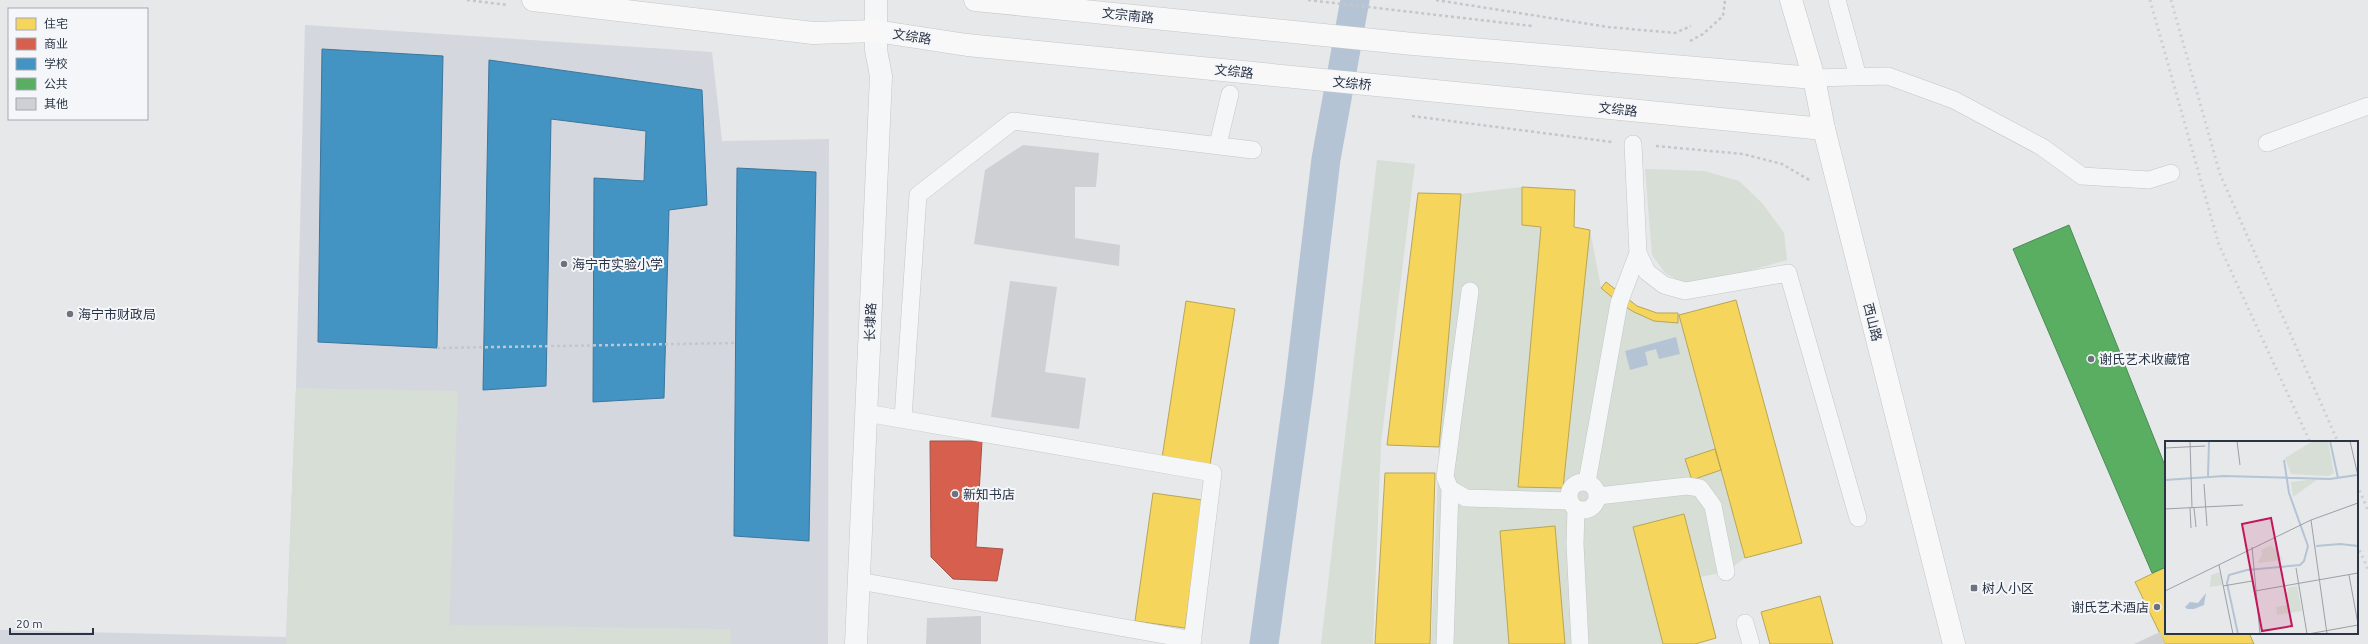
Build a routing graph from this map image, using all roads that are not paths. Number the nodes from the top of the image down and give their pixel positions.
1 (533, 0) edge
2 (876, 0) edge
3 (975, 0) edge
4 (1791, 0) edge
5 (1837, 0) edge
6 (876, 31) junction
7 (1292, 77) joint
8 (1858, 77) junction
9 (1814, 78) junction
10 (1412, 88) joint
11 (1230, 94) dead end
12 (2368, 106) edge
13 (1824, 129) junction
14 (2267, 143) dead end
15 (1218, 144) junction
16 (1633, 144) dead end
17 (1253, 150) dead end
18 (2171, 173) dead end
19 (1638, 253) junction
20 (1470, 291) dead end
21 (866, 413) junction
22 (903, 418) junction
23 (1587, 482) junction
24 (1450, 489) junction
25 (1598, 496) junction
26 (1572, 505) junction
27 (1858, 518) dead end
28 (1726, 572) dead end
29 (859, 581) junction
30 (1745, 623) dead end
31 (1193, 642) edge
32 (856, 644) edge
33 (1445, 644) edge
34 (1580, 644) edge
35 (1751, 644) edge
36 (1954, 644) edge

1 - 6 main road, 文综路
2 - 6 street, 长埭路
3 - 9 main road, 文宗南路
4 - 9 main road, 西山路
5 - 8 lane
6 - 7 main road, 文综路
6 - 21 street, 长埭路
7 - 10 main road, 文综桥
8 - 9 lane
8 - 18 lane
9 - 13 main road, 西山路
10 - 13 main road, 文综路
11 - 15 lane
12 - 14 lane
13 - 36 main road, 西山路
15 - 17 lane
15 - 22 lane
16 - 19 lane
19 - 23 lane
19 - 27 lane
20 - 24 lane
21 - 22 lane
21 - 29 street, 长埭路
22 - 31 lane
23 - 25 lane
23 - 26 lane
24 - 26 lane
24 - 33 lane
25 - 26 lane
25 - 28 lane
26 - 34 lane
29 - 31 lane
29 - 32 street, 长埭路
30 - 35 lane

